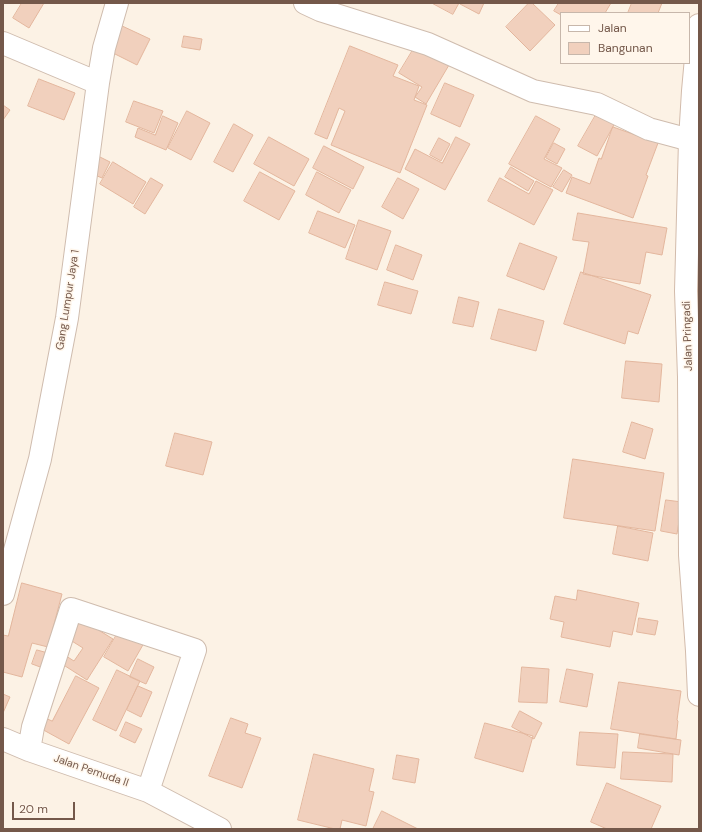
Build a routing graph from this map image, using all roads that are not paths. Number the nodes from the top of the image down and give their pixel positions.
1 (117, 3) edge
2 (305, 3) edge
3 (699, 25) edge
4 (3, 43) edge
5 (98, 83) junction
6 (690, 140) junction
7 (694, 379) edge
8 (3, 594) edge
9 (698, 651) edge
10 (699, 695) edge
11 (3, 739) edge
12 (29, 750) junction
13 (148, 791) junction
14 (220, 829) edge

1 - 5 street, Gang Lumpur Jaya 1
2 - 6 street
3 - 6 street, Jalan Pringadi
4 - 5 street
5 - 8 street, Gang Lumpur Jaya 1
6 - 7 street, Jalan Pringadi
7 - 9 street, Jalan Pringadi
9 - 10 street, Jalan Pringadi
11 - 12 street, Jalan Pemuda II
12 - 13 street, Jalan Pemuda II
12 - 13 street
13 - 14 street, Jalan Pemuda II

